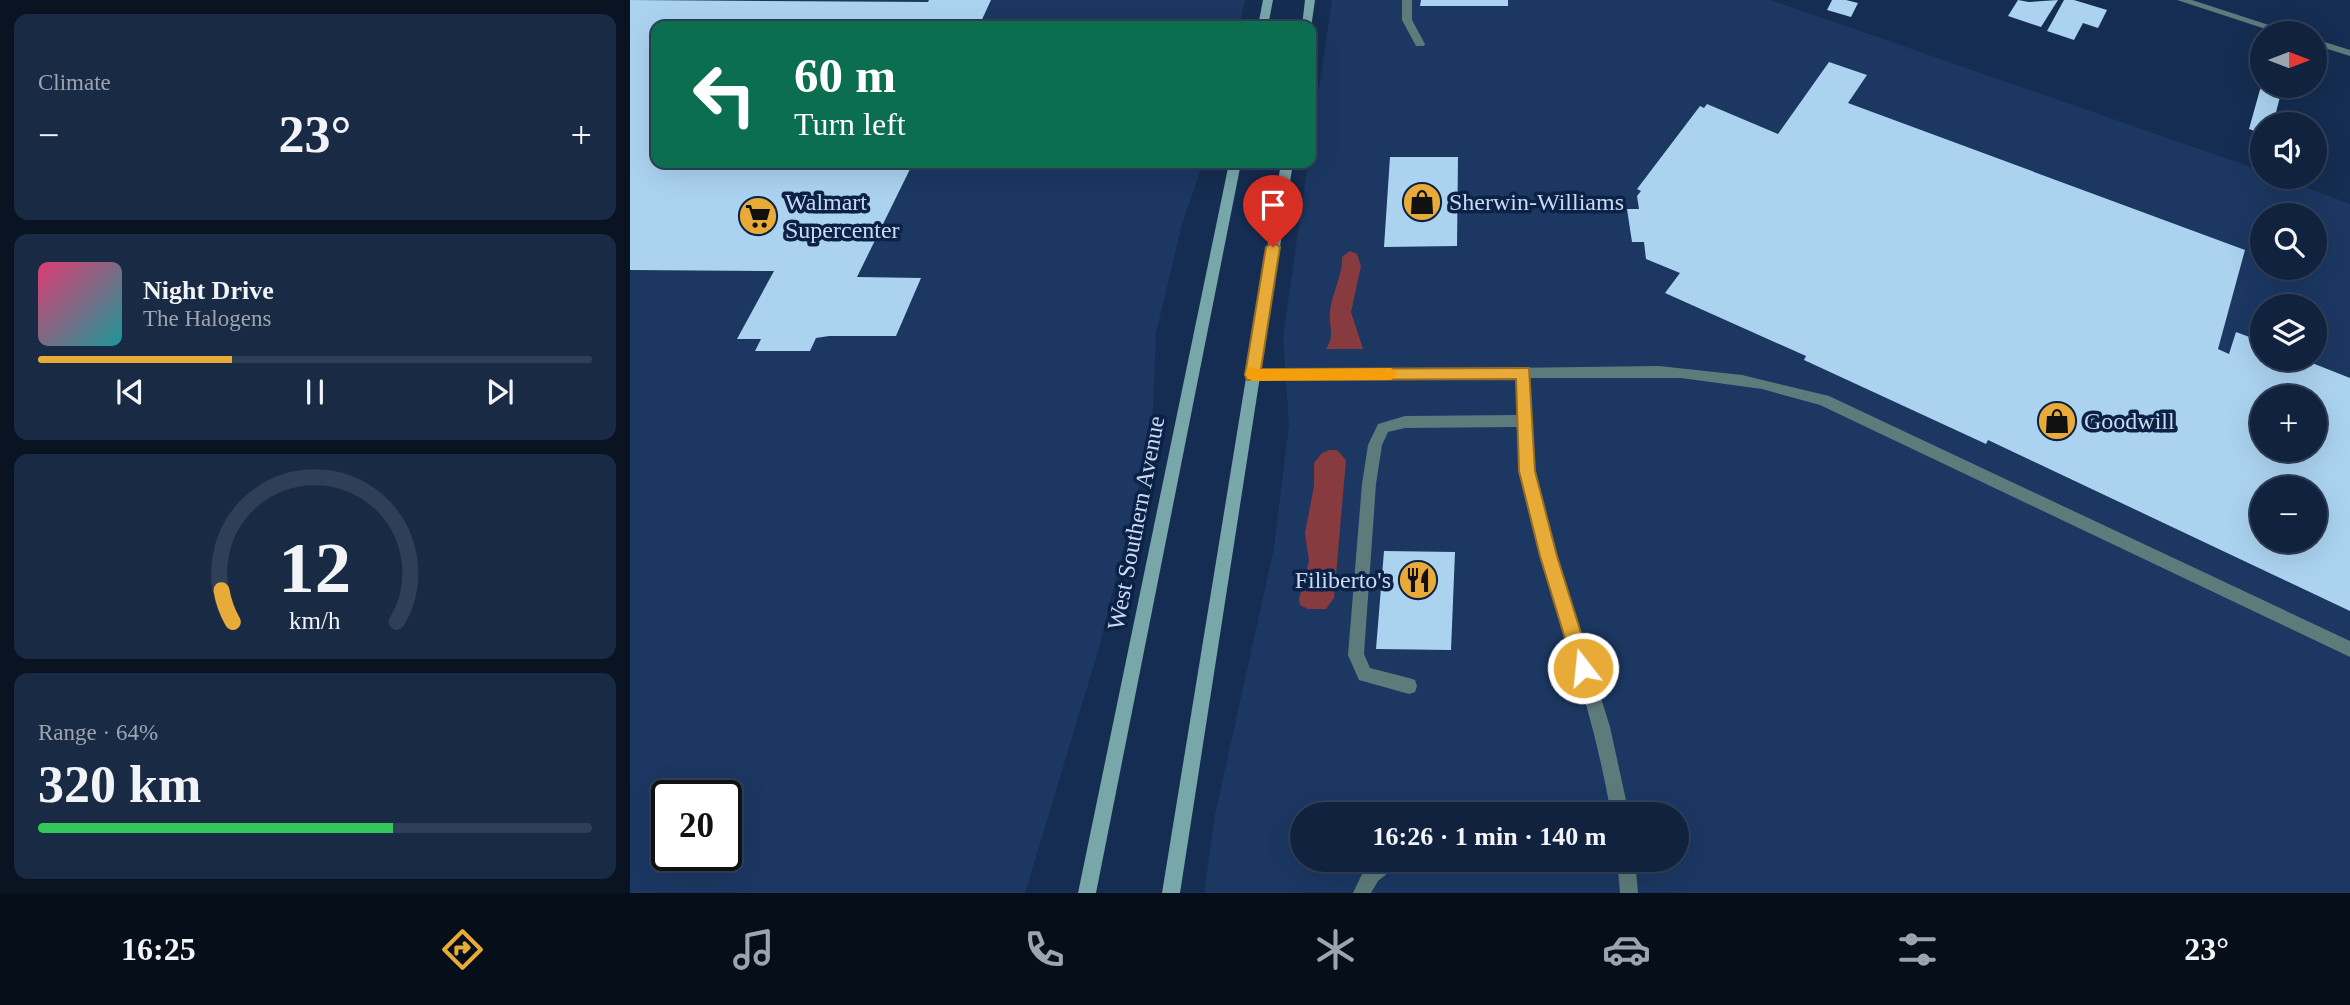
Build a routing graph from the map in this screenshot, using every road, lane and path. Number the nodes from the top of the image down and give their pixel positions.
1 (1268, 0) edge
2 (1310, 0) edge
3 (1407, 0) edge
4 (2182, 0) edge
5 (1264, 21) edge
6 (1308, 21) edge
7 (2250, 21) edge
8 (1420, 44) dead end
9 (2328, 46) edge
10 (2350, 53) edge
11 (1234, 168) edge
12 (1286, 168) edge
13 (1523, 373) junction
14 (1252, 375) junction
15 (1526, 421) junction
16 (2350, 649) edge
17 (1409, 686) dead end
18 (1618, 802) edge
19 (1375, 872) edge
20 (1627, 872) edge
21 (1087, 893) edge
22 (1171, 893) edge
23 (1362, 893) edge
24 (1629, 893) edge

1 - 5 main road
2 - 6 main road
3 - 8 street
4 - 7 street
9 - 10 street
11 - 21 main road, West Southern Avenue
12 - 14 main road
13 - 14 street
13 - 15 street
13 - 16 street
14 - 22 main road
15 - 17 street
15 - 18 street
19 - 23 street
20 - 24 street

